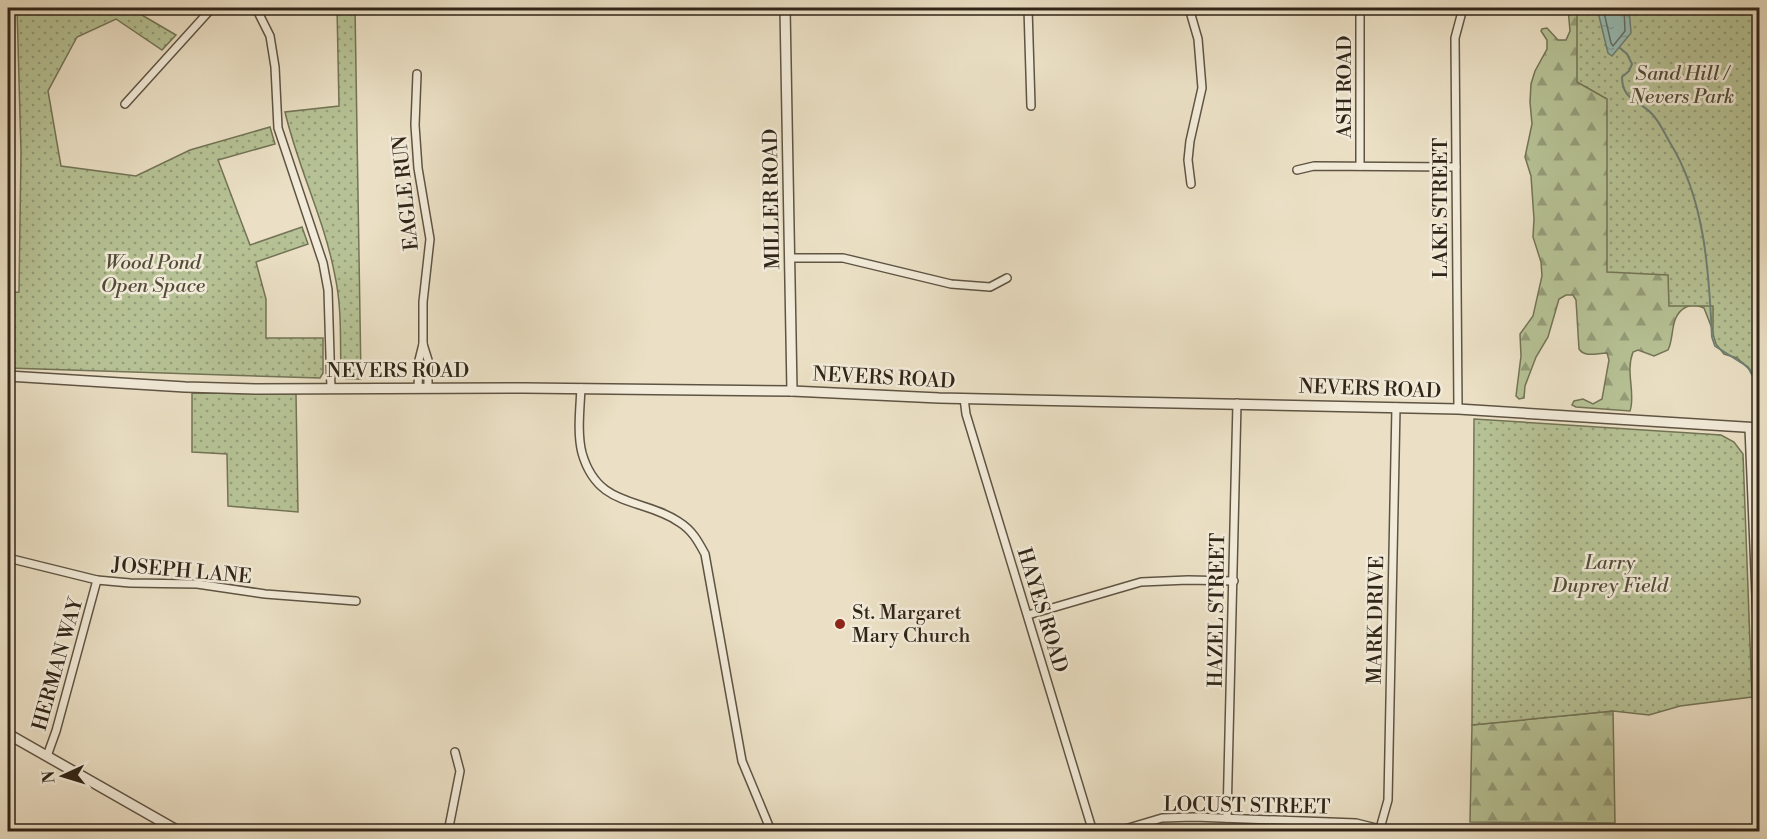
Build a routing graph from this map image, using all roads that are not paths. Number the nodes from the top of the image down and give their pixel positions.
1 (212, 8) edge
2 (256, 8) edge
3 (785, 8) edge
4 (1028, 8) edge
5 (1189, 8) edge
6 (1360, 8) edge
7 (1463, 8) edge
8 (417, 74) dead end
9 (125, 104) dead end
10 (1031, 106) dead end
11 (1360, 166) junction
12 (1456, 167) junction
13 (1298, 170) dead end
14 (1191, 184) dead end
15 (790, 258) junction
16 (1007, 278) dead end
17 (8, 376) edge
18 (423, 388) junction
19 (581, 388) junction
20 (331, 389) junction
21 (792, 390) junction
22 (964, 398) junction
23 (1237, 403) junction
24 (1396, 407) junction
25 (1458, 409) junction
26 (1755, 428) edge
27 (8, 558) edge
28 (97, 579) junction
29 (1234, 581) junction
30 (356, 601) dead end
31 (1028, 615) junction
32 (1760, 667) edge
33 (8, 734) edge
34 (455, 752) dead end
35 (47, 756) junction
36 (1227, 818) junction
37 (1379, 830) edge
38 (180, 831) edge
39 (448, 831) edge
40 (769, 831) edge
41 (1093, 831) edge
42 (1115, 831) edge

1 - 9 street
2 - 20 street
3 - 15 street, MILLER ROAD
4 - 10 street
5 - 14 street
6 - 11 street, ASH ROAD
7 - 12 street, LAKE STREET
8 - 18 street, EAGLE RUN
11 - 12 street
11 - 13 street
12 - 25 street, LAKE STREET
15 - 16 street
15 - 21 street, MILLER ROAD
17 - 20 street, NEVERS ROAD
18 - 19 street, NEVERS ROAD
18 - 20 street, NEVERS ROAD
19 - 21 street, NEVERS ROAD
19 - 40 street
21 - 22 street, NEVERS ROAD
22 - 23 street, NEVERS ROAD
22 - 31 street, HAYES ROAD
23 - 24 street, NEVERS ROAD
23 - 29 street, HAZEL STREET
24 - 25 street, NEVERS ROAD
24 - 37 street, MARK DRIVE
25 - 26 street, NEVERS ROAD
26 - 32 street
27 - 28 street, JOSEPH LANE
28 - 30 street, JOSEPH LANE
28 - 35 street, HERMAN WAY
29 - 31 street
29 - 36 street, HAZEL STREET
31 - 41 street, HAYES ROAD
33 - 35 street
34 - 39 street
35 - 38 street
36 - 37 street, LOCUST STREET
36 - 42 street, LOCUST STREET

